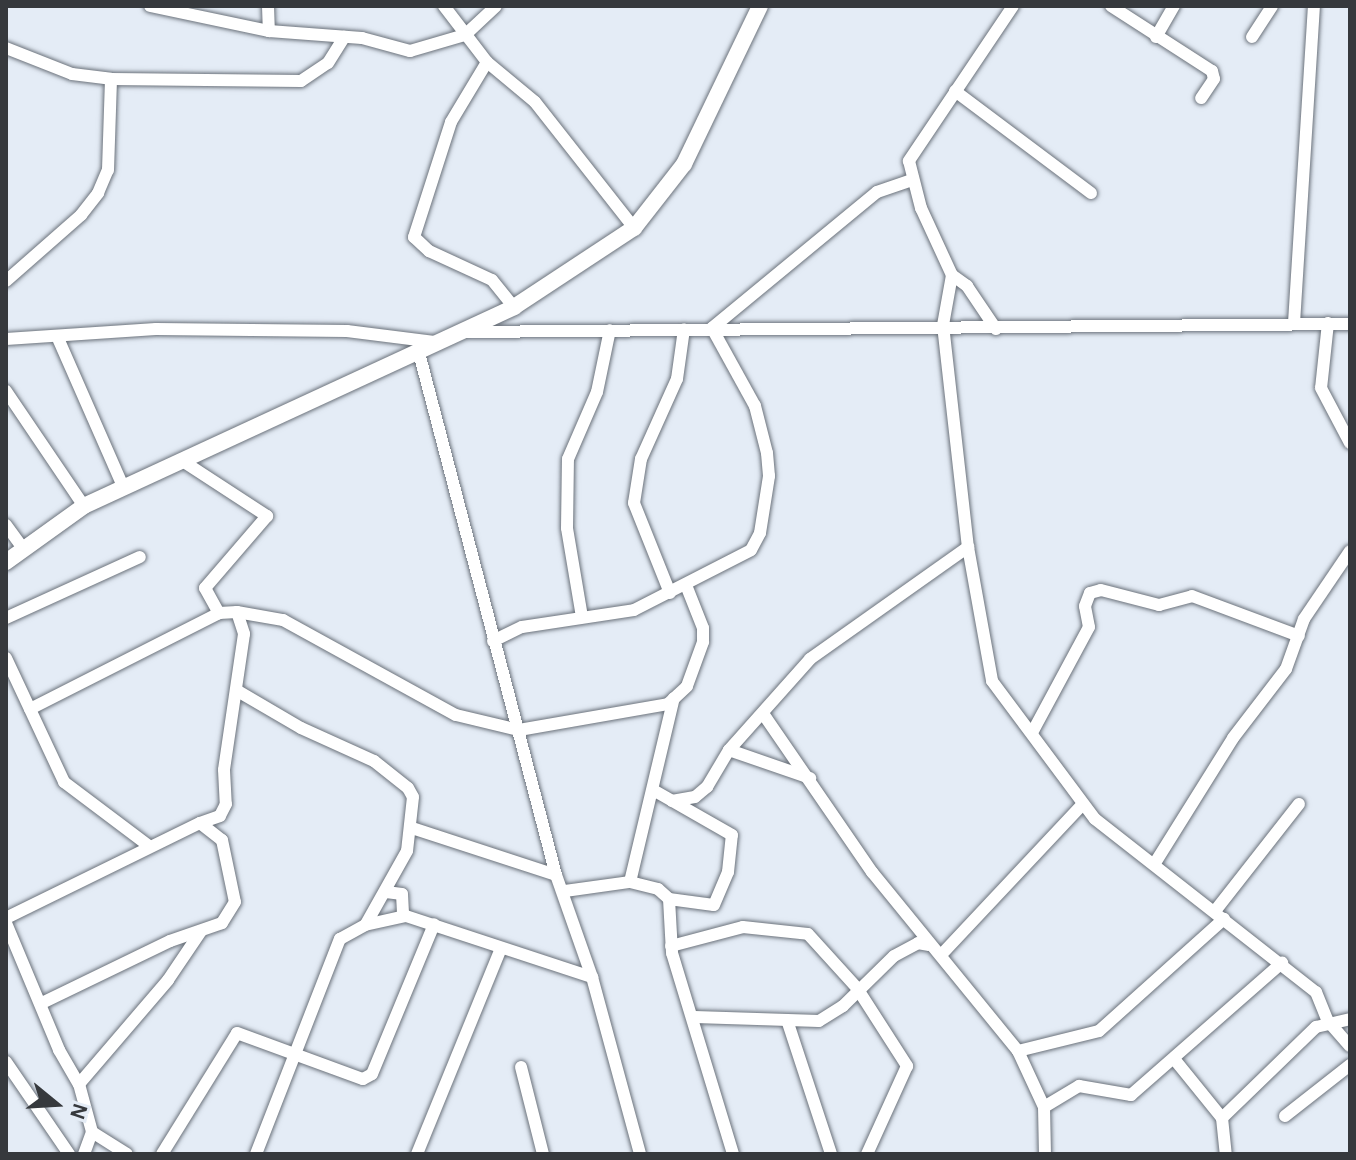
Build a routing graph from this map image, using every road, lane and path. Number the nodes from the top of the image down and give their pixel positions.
1 (150, 6) edge
2 (268, 6) edge
3 (444, 6) edge
4 (496, 6) edge
5 (1013, 6) edge
6 (1111, 6) edge
7 (1174, 6) edge
8 (1272, 6) edge
9 (1314, 6) edge
10 (756, 7) edge
11 (269, 31) junction
12 (465, 35) junction
13 (344, 37) junction
14 (1156, 37) junction
15 (1252, 37) dead end
16 (6, 48) edge
17 (487, 62) junction
18 (111, 79) junction
19 (955, 91) junction
20 (1201, 98) dead end
21 (912, 180) junction
22 (1091, 193) dead end
23 (634, 228) junction
24 (952, 275) junction
25 (6, 281) edge
26 (514, 307) junction
27 (1294, 323) junction
28 (1328, 323) junction
29 (1350, 324) edge
30 (943, 325) junction
31 (712, 328) junction
32 (684, 329) junction
33 (996, 329) junction
34 (610, 330) junction
35 (460, 333) junction
36 (57, 336) junction
37 (6, 339) edge
38 (434, 342) junction
39 (418, 349) junction
40 (6, 391) edge
41 (1350, 443) edge
42 (181, 460) junction
43 (123, 486) junction
44 (84, 506) junction
45 (6, 525) edge
46 (22, 547) junction
47 (968, 547) junction
48 (1350, 551) edge
49 (140, 557) dead end
50 (6, 562) edge
51 (686, 585) junction
52 (670, 593) junction
53 (237, 612) junction
54 (219, 613) junction
55 (582, 617) junction
56 (6, 618) edge
57 (1299, 636) junction
58 (493, 641) junction
59 (6, 658) edge
60 (236, 690) junction
61 (674, 698) junction
62 (30, 709) junction
63 (764, 715) junction
64 (519, 730) junction
65 (1033, 731) junction
66 (729, 750) junction
67 (810, 778) junction
68 (655, 791) junction
69 (672, 801) junction
70 (1299, 804) dead end
71 (1082, 805) junction
72 (200, 823) junction
73 (412, 828) junction
74 (149, 846) junction
75 (1155, 863) junction
76 (556, 875) junction
77 (630, 882) junction
78 (565, 891) junction
79 (386, 892) junction
80 (669, 899) junction
81 (1220, 915) junction
82 (403, 916) junction
83 (6, 924) edge
84 (434, 924) junction
85 (365, 925) junction
86 (201, 931) junction
87 (928, 945) junction
88 (671, 946) junction
89 (501, 948) junction
90 (941, 955) junction
91 (1282, 963) junction
92 (592, 977) junction
93 (857, 988) junction
94 (42, 1003) junction
95 (695, 1017) junction
96 (1350, 1019) edge
97 (1328, 1021) junction
98 (788, 1023) junction
99 (1350, 1046) edge
100 (1018, 1051) junction
101 (292, 1056) junction
102 (1175, 1060) junction
103 (6, 1062) edge
104 (1350, 1065) edge
105 (521, 1067) dead end
106 (79, 1084) junction
107 (1044, 1107) junction
108 (1285, 1116) dead end
109 (1222, 1118) junction
110 (92, 1132) junction
111 (69, 1154) edge
112 (84, 1154) edge
113 (127, 1154) edge
114 (162, 1154) edge
115 (256, 1154) edge
116 (417, 1154) edge
117 (543, 1154) edge
118 (640, 1154) edge
119 (733, 1154) edge
120 (831, 1154) edge
121 (867, 1154) edge
122 (1045, 1154) edge
123 (1226, 1154) edge

1 - 11 street
2 - 11 street
3 - 12 street
4 - 12 street
5 - 19 street
6 - 14 street
7 - 14 street
8 - 15 street
9 - 27 street
10 - 23 street
11 - 13 street
12 - 13 street
12 - 17 street
13 - 18 street
14 - 20 street
16 - 18 street
17 - 23 street
17 - 26 street
18 - 25 street
19 - 21 street
19 - 22 street
21 - 24 street
21 - 31 street
23 - 26 street
24 - 30 street
24 - 33 street
26 - 35 street
27 - 28 street
27 - 33 street
28 - 29 street
28 - 41 street
30 - 31 street
30 - 33 street
30 - 47 street
31 - 32 street
31 - 51 street
32 - 34 street
32 - 52 street
34 - 35 street
34 - 55 street
35 - 38 street
36 - 37 street
36 - 38 street
36 - 43 street
38 - 39 street
39 - 42 street
39 - 58 street
40 - 44 street
42 - 43 street
42 - 54 street
43 - 44 street
44 - 46 street
45 - 46 street
46 - 50 street
47 - 63 street
47 - 65 street
48 - 57 street
49 - 56 street
51 - 52 street
51 - 61 street
52 - 55 street
53 - 54 street
53 - 60 street
53 - 64 street
54 - 62 street
55 - 58 street
57 - 65 street
57 - 75 street
58 - 64 street
59 - 62 street
60 - 72 street
60 - 73 street
61 - 64 street
61 - 68 street
62 - 74 street
63 - 66 street
63 - 67 street
64 - 76 street
65 - 71 street
66 - 67 street
66 - 69 street
67 - 87 street
68 - 69 street
68 - 77 street
69 - 80 street
70 - 81 street
71 - 75 street
71 - 90 street
72 - 74 street
72 - 86 street
73 - 76 street
73 - 79 street
74 - 83 street
75 - 81 street
76 - 78 street
77 - 78 street
77 - 80 street
78 - 92 street
79 - 82 street
79 - 85 street
80 - 88 street
81 - 91 street
81 - 100 street
82 - 84 street
82 - 85 street
83 - 94 street
84 - 89 street
84 - 101 street
85 - 101 street
86 - 94 street
86 - 106 street
87 - 90 street
87 - 93 street
88 - 93 street
88 - 95 street
89 - 92 street
89 - 116 street
90 - 100 street
91 - 97 street
91 - 102 street
92 - 118 street
93 - 98 street
93 - 121 street
94 - 106 street
95 - 98 street
95 - 119 street
96 - 97 street
97 - 99 street
97 - 109 street
98 - 120 street
100 - 107 street
101 - 114 street
101 - 115 street
102 - 107 street
102 - 109 street
103 - 111 street
104 - 108 street
105 - 117 street
106 - 110 street
107 - 122 street
109 - 123 street
110 - 112 street
110 - 113 street

